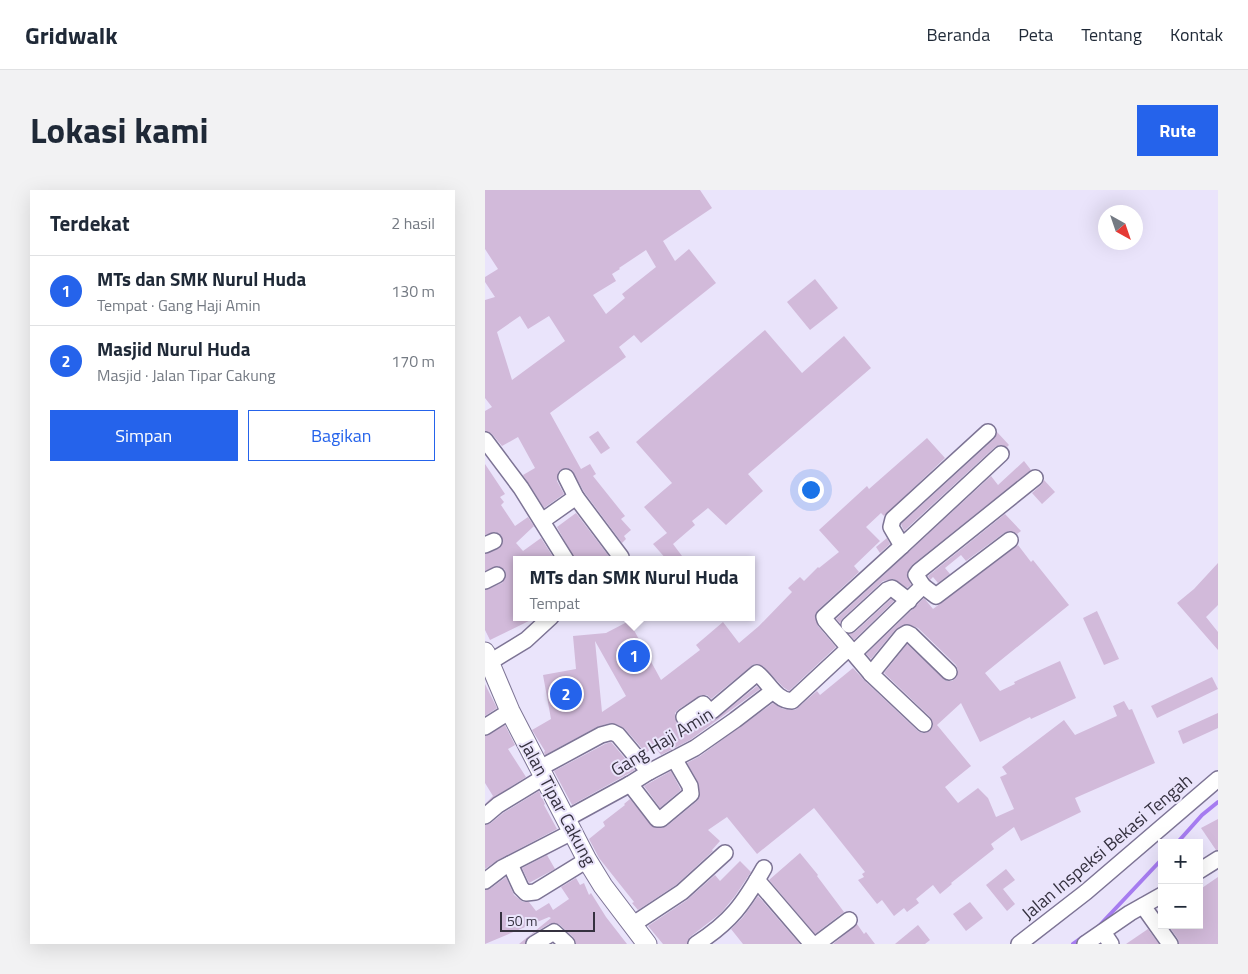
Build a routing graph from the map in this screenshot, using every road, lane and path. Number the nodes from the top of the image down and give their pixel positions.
1 (988, 432) dead end
2 (485, 440) edge
3 (1001, 454) dead end
4 (566, 476) dead end
5 (1035, 478) dead end
6 (576, 497) junction
7 (542, 522) junction
8 (1010, 540) dead end
9 (902, 546) junction
10 (563, 556) edge
11 (620, 556) edge
12 (923, 586) junction
13 (909, 601) junction
14 (547, 621) edge
15 (849, 625) dead end
16 (851, 650) junction
17 (487, 657) edge
18 (949, 672) dead end
19 (871, 674) junction
20 (773, 690) junction
21 (511, 711) junction
22 (684, 717) dead end
23 (924, 724) dead end
24 (485, 727) edge
25 (675, 760) junction
26 (649, 772) junction
27 (542, 773) junction
28 (1218, 779) edge
29 (630, 784) junction
30 (485, 816) edge
31 (569, 826) junction
32 (725, 853) dead end
33 (587, 860) junction
34 (1217, 862) edge
35 (510, 864) junction
36 (1203, 869) edge
37 (485, 881) edge
38 (1158, 897) edge
39 (1143, 906) junction
40 (849, 920) dead end
41 (632, 925) junction
42 (1107, 938) edge
43 (534, 944) edge
44 (567, 944) edge
45 (647, 944) edge
46 (696, 944) edge
47 (812, 944) edge
48 (817, 944) edge
49 (1019, 944) edge
50 (1085, 944) edge
51 (1170, 944) edge

1 - 9 street
2 - 7 street
3 - 9 street
4 - 6 street
5 - 12 street
6 - 7 street
6 - 11 street
7 - 10 street
8 - 12 street
9 - 16 street
12 - 13 street
13 - 15 street
13 - 16 street
14 - 17 street
16 - 19 street
16 - 20 street
17 - 21 street, Jalan Tipar Cakung
18 - 19 street
19 - 23 street
20 - 22 street
20 - 25 street, Gang Haji Amin
21 - 24 street
21 - 27 street, Jalan Tipar Cakung
25 - 26 street, Gang Haji Amin
25 - 29 street
26 - 27 street
26 - 29 street, Gang Haji Amin
27 - 30 street
27 - 31 street, Jalan Tipar Cakung
28 - 49 street, Jalan Inspeksi Bekasi Tengah
29 - 31 street, Gang Haji Amin
31 - 33 street, Jalan Tipar Cakung
31 - 35 street, Gang Haji Amin
32 - 41 street
33 - 35 street
33 - 41 street, Jalan Tipar Cakung
34 - 36 street
35 - 37 street, Gang Haji Amin
38 - 39 street
39 - 42 street
39 - 51 street
40 - 48 street
41 - 45 street, Jalan Tipar Cakung
42 - 50 street
43 - 44 street
46 - 47 street

